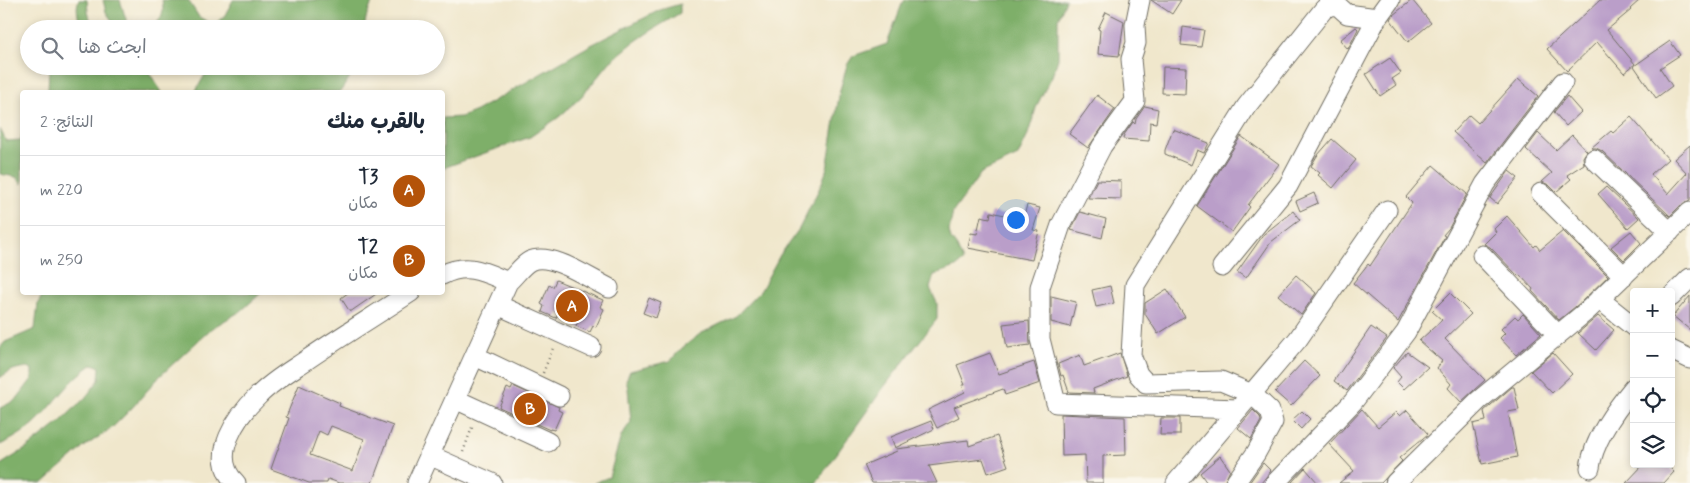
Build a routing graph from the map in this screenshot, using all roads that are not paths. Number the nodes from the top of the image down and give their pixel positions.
1 (1140, 0) edge
2 (1390, 0) edge
3 (1377, 18) junction
4 (1563, 82) dead end
5 (1594, 159) dead end
6 (1542, 193) dead end
7 (1387, 210) dead end
8 (1690, 212) edge
9 (1670, 232) junction
10 (1482, 255) dead end
11 (1222, 267) dead end
12 (445, 274) edge
13 (1624, 276) junction
14 (1690, 278) edge
15 (508, 282) junction
16 (609, 288) dead end
17 (1675, 293) edge
18 (406, 295) edge
19 (1599, 299) junction
20 (498, 305) junction
21 (1630, 324) edge
22 (1558, 335) junction
23 (591, 347) dead end
24 (1675, 352) edge
25 (475, 356) junction
26 (1690, 359) edge
27 (1630, 393) edge
28 (1252, 394) junction
29 (559, 396) dead end
30 (455, 399) junction
31 (1239, 408) junction
32 (548, 442) dead end
33 (430, 455) junction
34 (1590, 468) dead end
35 (236, 483) edge
36 (417, 483) edge
37 (492, 483) edge
38 (1176, 483) edge
39 (1235, 483) edge
40 (1275, 483) edge
41 (1395, 483) edge

1 - 31 street
2 - 3 street
3 - 11 street
3 - 28 street
4 - 40 street
5 - 9 street
6 - 13 street
7 - 28 street
8 - 9 street
9 - 13 street
10 - 22 street
12 - 15 street
13 - 19 street
14 - 17 street
15 - 16 street
15 - 20 street
18 - 35 street
19 - 21 street
19 - 22 street
20 - 23 street
20 - 25 street
22 - 41 street
24 - 26 street
25 - 29 street
25 - 30 street
27 - 34 street
28 - 31 street
28 - 39 street
30 - 32 street
30 - 33 street
31 - 38 street
33 - 36 street
33 - 37 street

